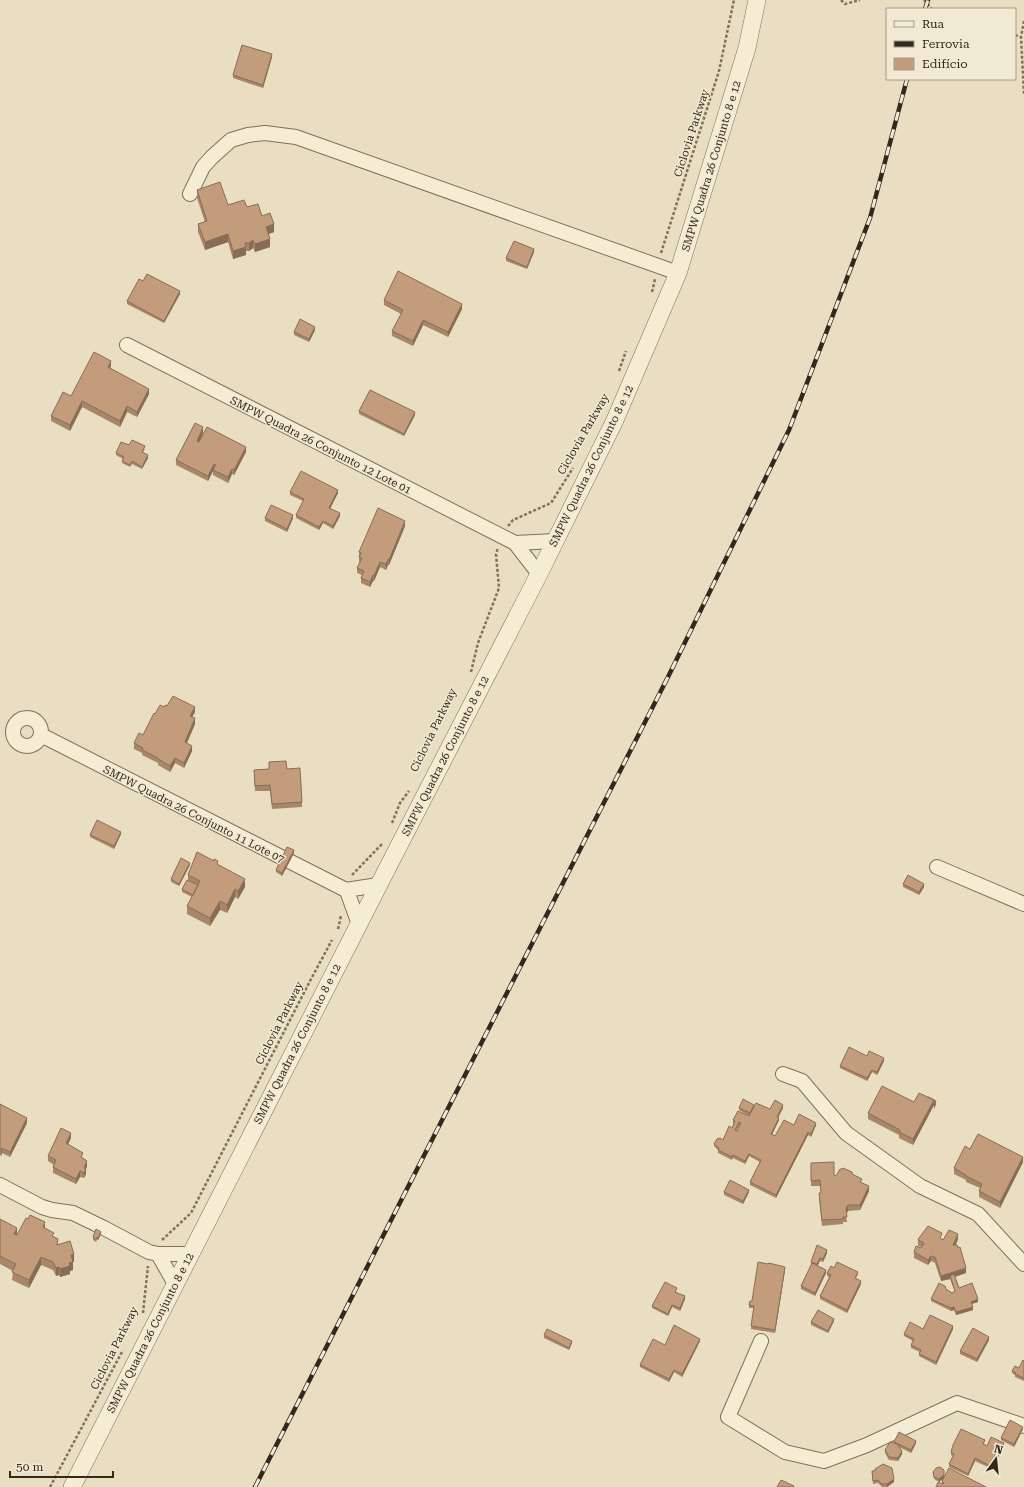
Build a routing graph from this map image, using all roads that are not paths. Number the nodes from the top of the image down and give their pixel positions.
1 (758, 0) edge
2 (190, 194) dead end
3 (678, 273) junction
4 (127, 346) dead end
5 (555, 541) junction
6 (515, 543) junction
7 (539, 574) junction
8 (41, 735) dead end
9 (937, 867) dead end
10 (378, 886) junction
11 (346, 891) junction
12 (1024, 904) edge
13 (359, 924) junction
14 (783, 1074) dead end
15 (0, 1185) edge
16 (154, 1253) junction
17 (190, 1254) junction
18 (1024, 1264) edge
19 (175, 1284) junction
20 (761, 1341) dead end
21 (1024, 1426) edge
22 (72, 1487) edge

1 - 3 street, SMPW Quadra 26 Conjunto 8 e 12
2 - 3 street
3 - 5 street, SMPW Quadra 26 Conjunto 8 e 12
4 - 6 street, SMPW Quadra 26 Conjunto 12 Lote 01
5 - 6 street, SMPW Quadra 26 Conjunto 12 Lote 01
5 - 7 street, SMPW Quadra 26 Conjunto 8 e 12
6 - 7 street, SMPW Quadra 26 Conjunto 12 Lote 01
7 - 10 street, SMPW Quadra 26 Conjunto 8 e 12
8 - 11 street, SMPW Quadra 26 Conjunto 11 Lote 07
9 - 12 street
10 - 11 street
10 - 13 street, SMPW Quadra 26 Conjunto 8 e 12
11 - 13 street
13 - 17 street, SMPW Quadra 26 Conjunto 8 e 12
14 - 18 street
15 - 16 street
16 - 17 street
16 - 19 street
17 - 19 street, SMPW Quadra 26 Conjunto 8 e 12
19 - 22 street, SMPW Quadra 26 Conjunto 8 e 12
20 - 21 street

